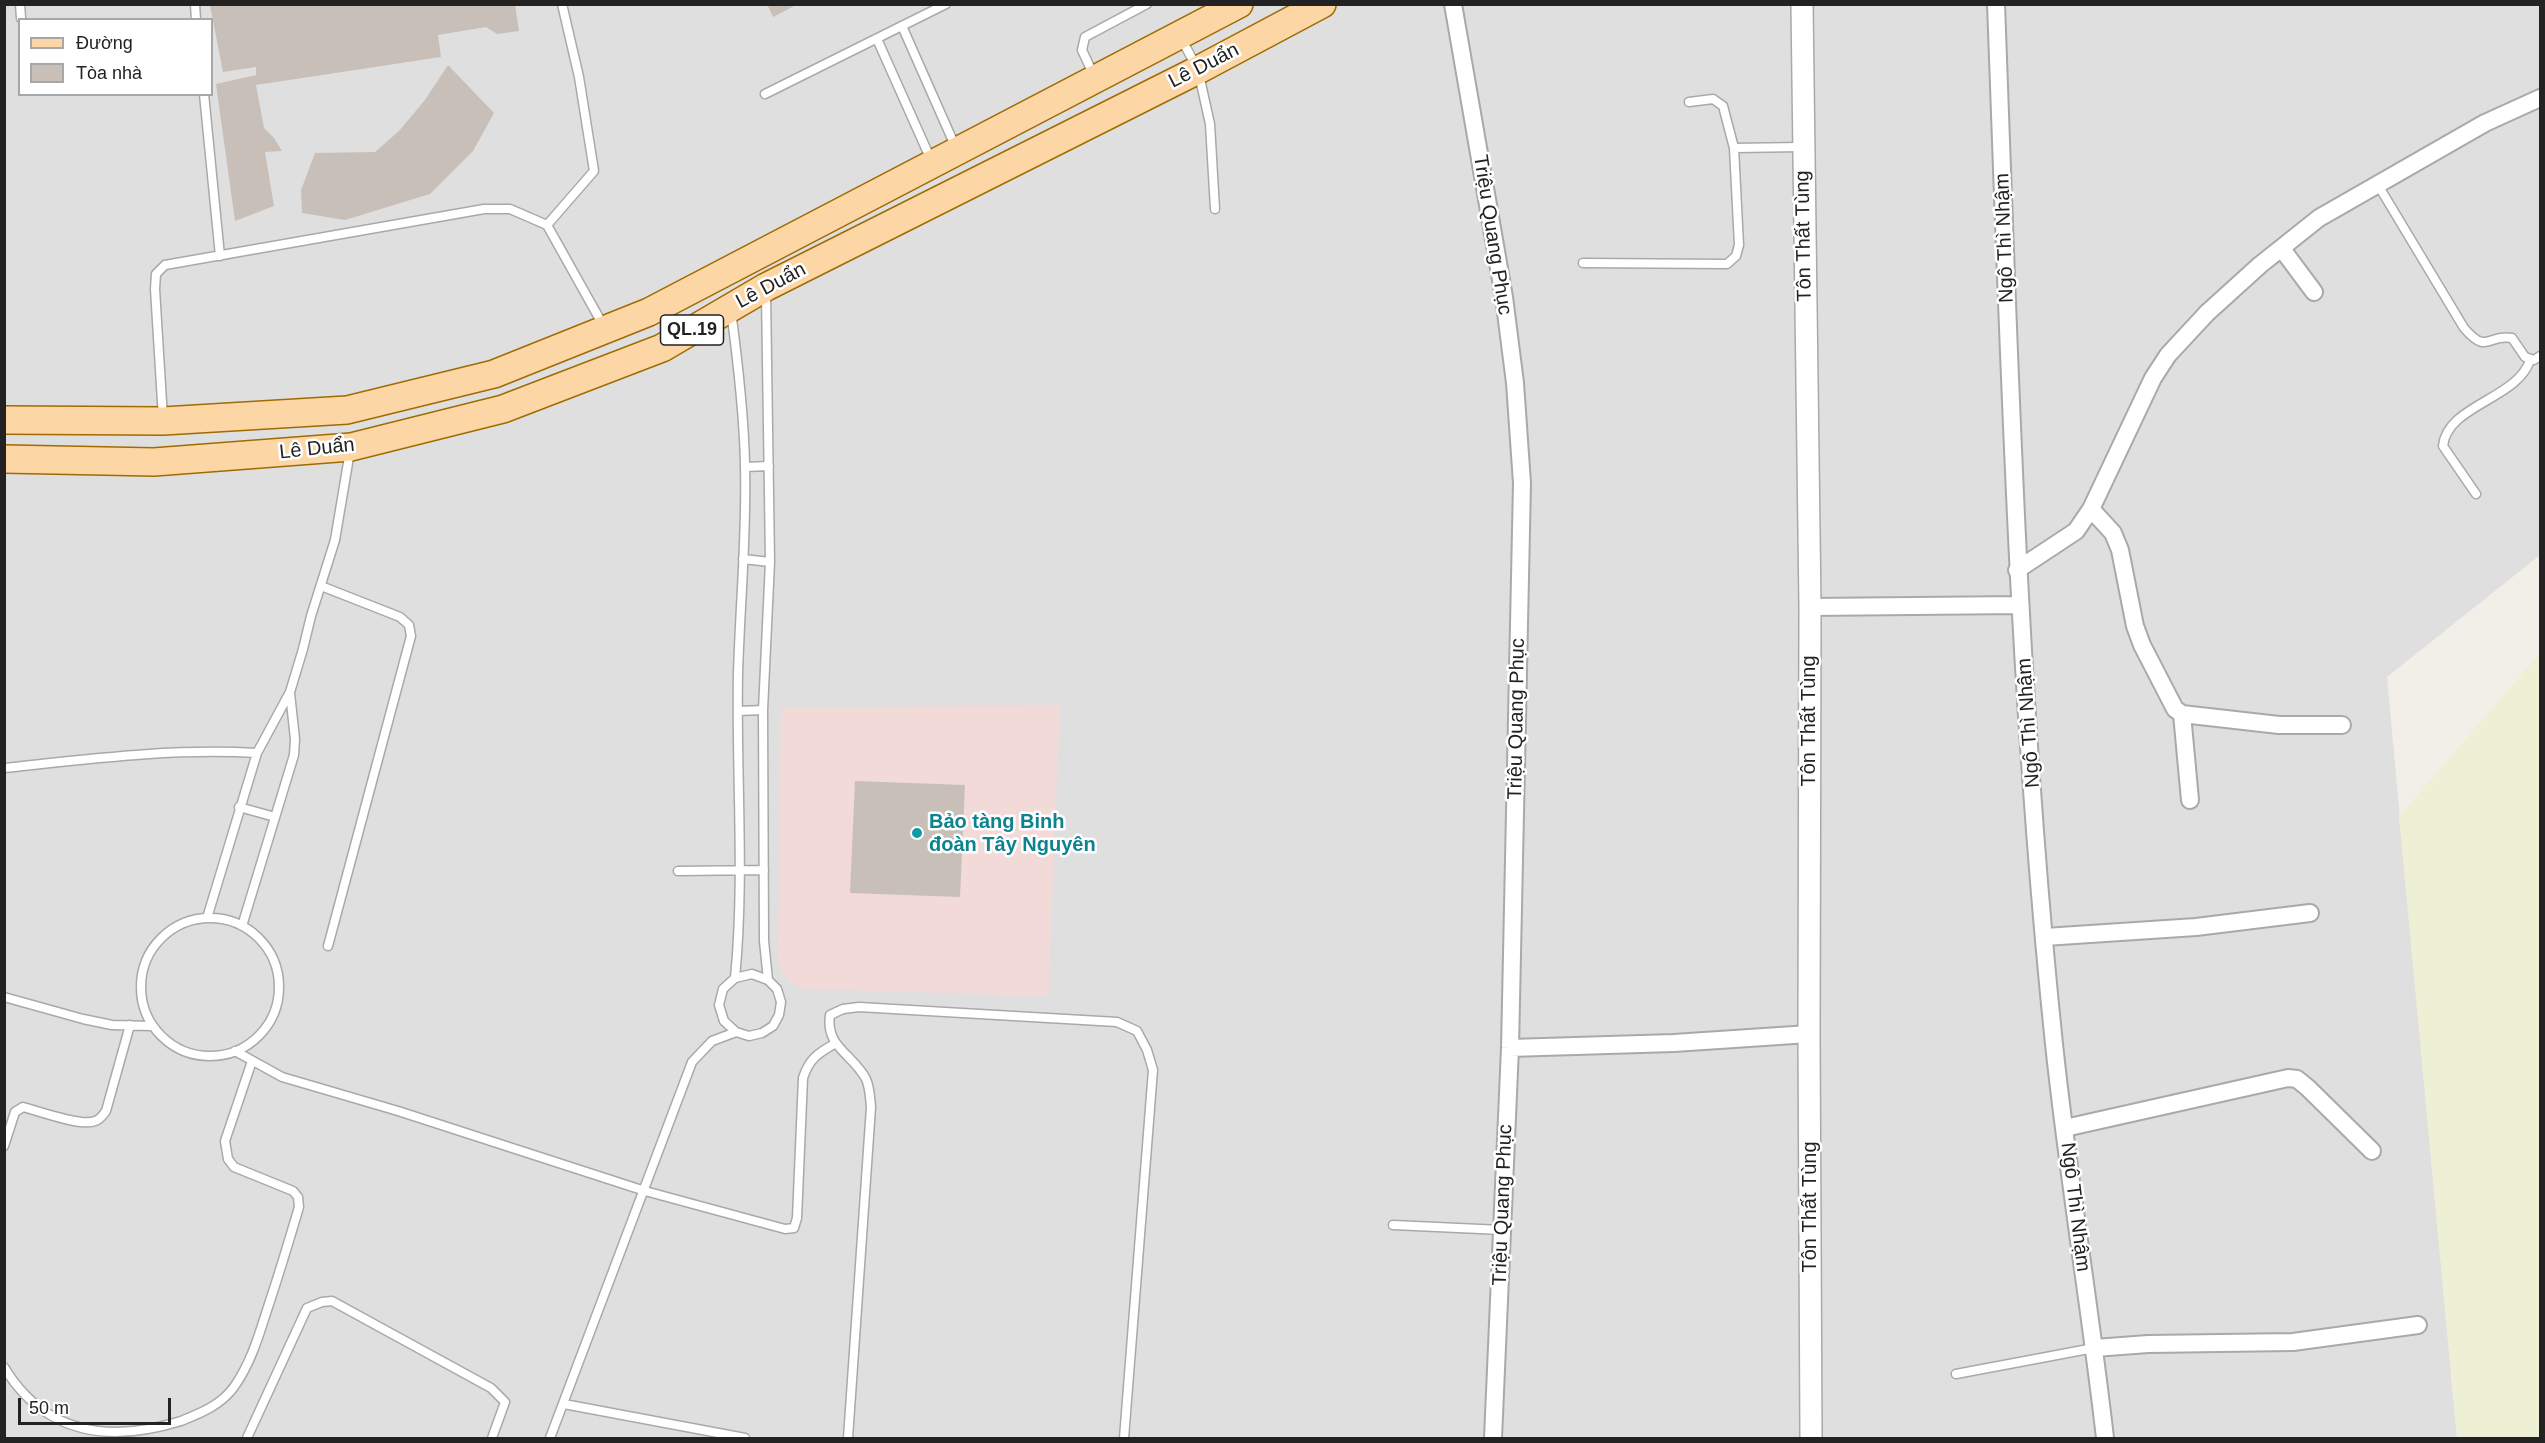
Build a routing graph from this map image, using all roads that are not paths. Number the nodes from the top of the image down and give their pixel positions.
1 (21, 4) edge
2 (562, 4) edge
3 (946, 4) edge
4 (1147, 4) edge
5 (1239, 4) edge
6 (1322, 4) edge
7 (1453, 4) edge
8 (1802, 4) edge
9 (1996, 4) edge
10 (21, 18) edge
11 (902, 26) junction
12 (1180, 36) junction
13 (877, 39) junction
14 (1198, 70) junction
15 (1095, 79) junction
16 (765, 94) dead end
17 (204, 96) edge
18 (2541, 98) edge
19 (1689, 102) dead end
20 (1802, 147) junction
21 (1734, 148) junction
22 (958, 151) junction
23 (933, 164) junction
24 (2378, 185) junction
25 (1215, 209) dead end
26 (547, 225) junction
27 (2282, 249) junction
28 (220, 256) junction
29 (1583, 263) dead end
30 (766, 287) junction
31 (2314, 292) dead end
32 (730, 308) junction
33 (606, 331) junction
34 (2541, 356) edge
35 (2530, 360) junction
36 (347, 410) junction
37 (4, 420) edge
38 (163, 421) junction
39 (351, 447) junction
40 (4, 459) edge
41 (769, 466) junction
42 (745, 467) junction
43 (2476, 494) dead end
44 (2091, 509) junction
45 (742, 559) junction
46 (770, 562) junction
47 (2017, 570) junction
48 (321, 586) junction
49 (2020, 605) junction
50 (1809, 607) junction
51 (290, 692) junction
52 (763, 710) junction
53 (738, 711) junction
54 (2182, 714) junction
55 (2342, 725) dead end
56 (257, 753) junction
57 (4, 768) edge
58 (2190, 800) dead end
59 (239, 807) junction
60 (275, 817) junction
61 (738, 869) junction
62 (764, 870) junction
63 (678, 871) dead end
64 (2310, 913) dead end
65 (207, 918) junction
66 (242, 926) junction
67 (2045, 937) junction
68 (328, 946) dead end
69 (735, 978) junction
70 (768, 980) junction
71 (4, 997) edge
72 (130, 1025) junction
73 (152, 1026) junction
74 (736, 1032) junction
75 (1809, 1034) junction
76 (836, 1043) junction
77 (1510, 1048) junction
78 (236, 1051) junction
79 (252, 1061) junction
80 (2065, 1128) junction
81 (4, 1146) edge
82 (2372, 1151) dead end
83 (645, 1191) junction
84 (1393, 1225) dead end
85 (1502, 1230) junction
86 (2418, 1326) dead end
87 (2095, 1348) junction
88 (4, 1367) edge
89 (1956, 1374) dead end
90 (564, 1404) junction
91 (76, 1435) edge
92 (247, 1438) edge
93 (492, 1438) edge
94 (550, 1438) edge
95 (746, 1438) edge
96 (848, 1438) edge
97 (1124, 1438) edge
98 (1493, 1438) edge
99 (1812, 1438) edge
100 (2105, 1438) edge

1 - 10 lane
2 - 26 lane
3 - 11 lane
4 - 15 lane
5 - 12 main road, Lê Duẩn / QL.19
6 - 14 main road, Lê Duẩn / QL.19
7 - 77 street, Triệu Quang Phục
8 - 20 street, Tôn Thất Tùng
9 - 47 street, Ngô Thì Nhậm
11 - 13 lane
11 - 22 lane
12 - 14 lane
12 - 15 main road, Lê Duẩn / QL.19
13 - 16 lane
13 - 23 lane
14 - 25 lane
14 - 30 main road, Lê Duẩn / QL.19
15 - 22 main road, Lê Duẩn / QL.19
17 - 28 lane
18 - 24 street
19 - 21 lane
20 - 21 lane
20 - 50 street, Tôn Thất Tùng
21 - 29 lane
22 - 23 main road, Lê Duẩn / QL.19
23 - 33 main road, Lê Duẩn / QL.19
24 - 27 street
24 - 35 lane
26 - 28 lane
26 - 33 lane
27 - 31 street
27 - 44 street
28 - 38 lane
30 - 32 main road, Lê Duẩn / QL.19
30 - 41 lane
32 - 39 main road, Lê Duẩn / QL.19
32 - 42 lane
33 - 36 main road, Lê Duẩn / QL.19
34 - 35 lane
35 - 43 lane
36 - 38 main road, Lê Duẩn / QL.19
36 - 39 main road
37 - 38 main road, Lê Duẩn / QL.19
39 - 40 main road, Lê Duẩn / QL.19
39 - 48 lane
41 - 42 lane
41 - 46 lane
42 - 45 lane
44 - 47 street
44 - 54 street
45 - 46 lane
45 - 53 lane
46 - 52 lane
47 - 49 street, Ngô Thì Nhậm
48 - 51 lane
48 - 68 lane
49 - 50 street
49 - 67 street, Ngô Thì Nhậm
50 - 75 street, Tôn Thất Tùng
51 - 56 lane
51 - 60 lane
52 - 53 lane
52 - 62 lane
53 - 61 lane
54 - 55 street
54 - 58 street
56 - 57 lane
56 - 59 lane
59 - 60 lane
59 - 65 lane
60 - 66 lane
61 - 62 lane
61 - 63 lane
61 - 69 lane
62 - 70 lane
64 - 67 street
65 - 66 lane
65 - 73 lane
66 - 78 lane
67 - 80 street, Ngô Thì Nhậm
69 - 70 lane
69 - 74 lane
70 - 74 lane
71 - 72 lane
72 - 73 lane
72 - 81 lane
73 - 78 lane
74 - 83 lane
75 - 77 street
75 - 99 street, Tôn Thất Tùng
76 - 83 lane
76 - 96 lane
76 - 97 lane
77 - 85 street, Triệu Quang Phục
78 - 79 lane
79 - 83 lane
79 - 91 lane
80 - 82 street
80 - 87 street, Ngô Thì Nhậm
83 - 90 lane
84 - 85 lane
85 - 98 street, Triệu Quang Phục
86 - 87 street
87 - 89 lane
87 - 100 street, Ngô Thì Nhậm
88 - 91 lane
90 - 94 lane
90 - 95 lane
92 - 93 lane

